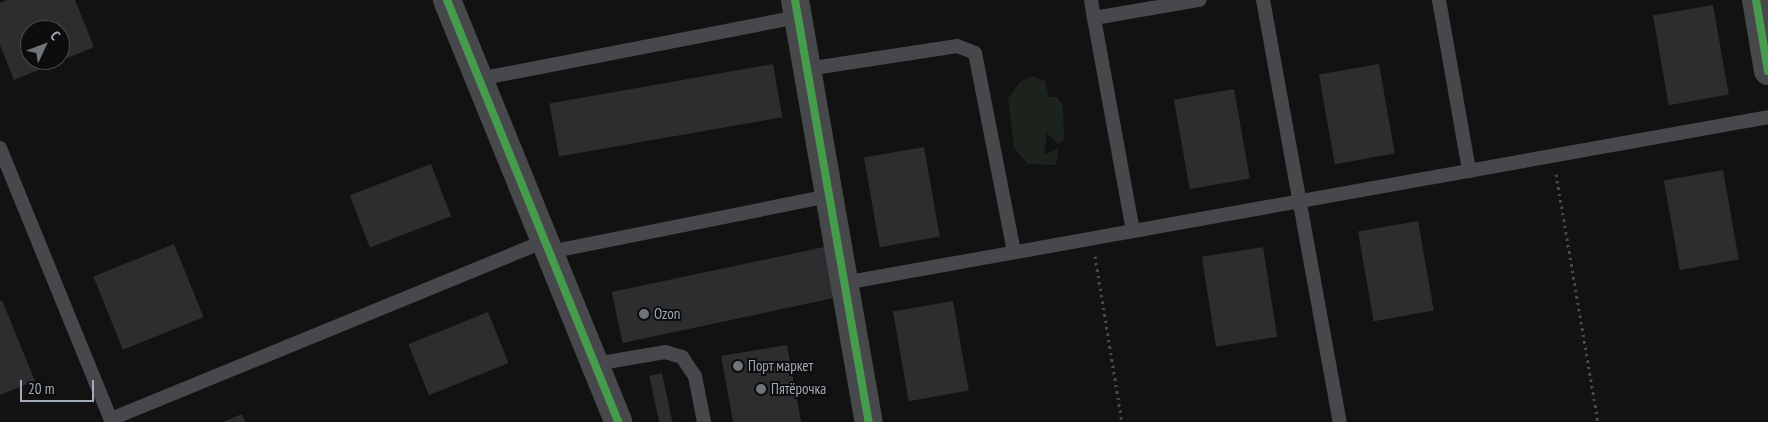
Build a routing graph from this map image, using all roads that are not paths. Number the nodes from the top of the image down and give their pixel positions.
1 (447, 0) edge
2 (1091, 0) edge
3 (1199, 0) edge
4 (1263, 0) edge
5 (1439, 0) edge
6 (1756, 0) edge
7 (796, 8) edge
8 (1094, 18) junction
9 (807, 69) junction
10 (1768, 71) edge
11 (479, 79) junction
12 (1768, 117) edge
13 (0, 148) edge
14 (1469, 171) junction
15 (829, 196) junction
16 (1300, 201) junction
17 (1133, 231) junction
18 (547, 246) junction
19 (1014, 252) junction
20 (844, 283) junction
21 (595, 364) junction
22 (112, 420) edge
23 (618, 422) edge
24 (704, 422) edge
25 (869, 422) edge
26 (1340, 422) edge

1 - 11 street
2 - 8 lane
3 - 8 lane
4 - 16 lane
5 - 14 lane
6 - 10 street
7 - 9 street
7 - 11 lane
8 - 17 lane
9 - 15 street
9 - 19 lane
11 - 18 street
12 - 14 lane
13 - 22 lane
14 - 16 lane
15 - 18 lane
15 - 20 street
16 - 17 lane
16 - 26 lane
17 - 19 lane
18 - 21 street
18 - 22 lane
19 - 20 lane
20 - 25 street
21 - 23 street
21 - 24 lane

